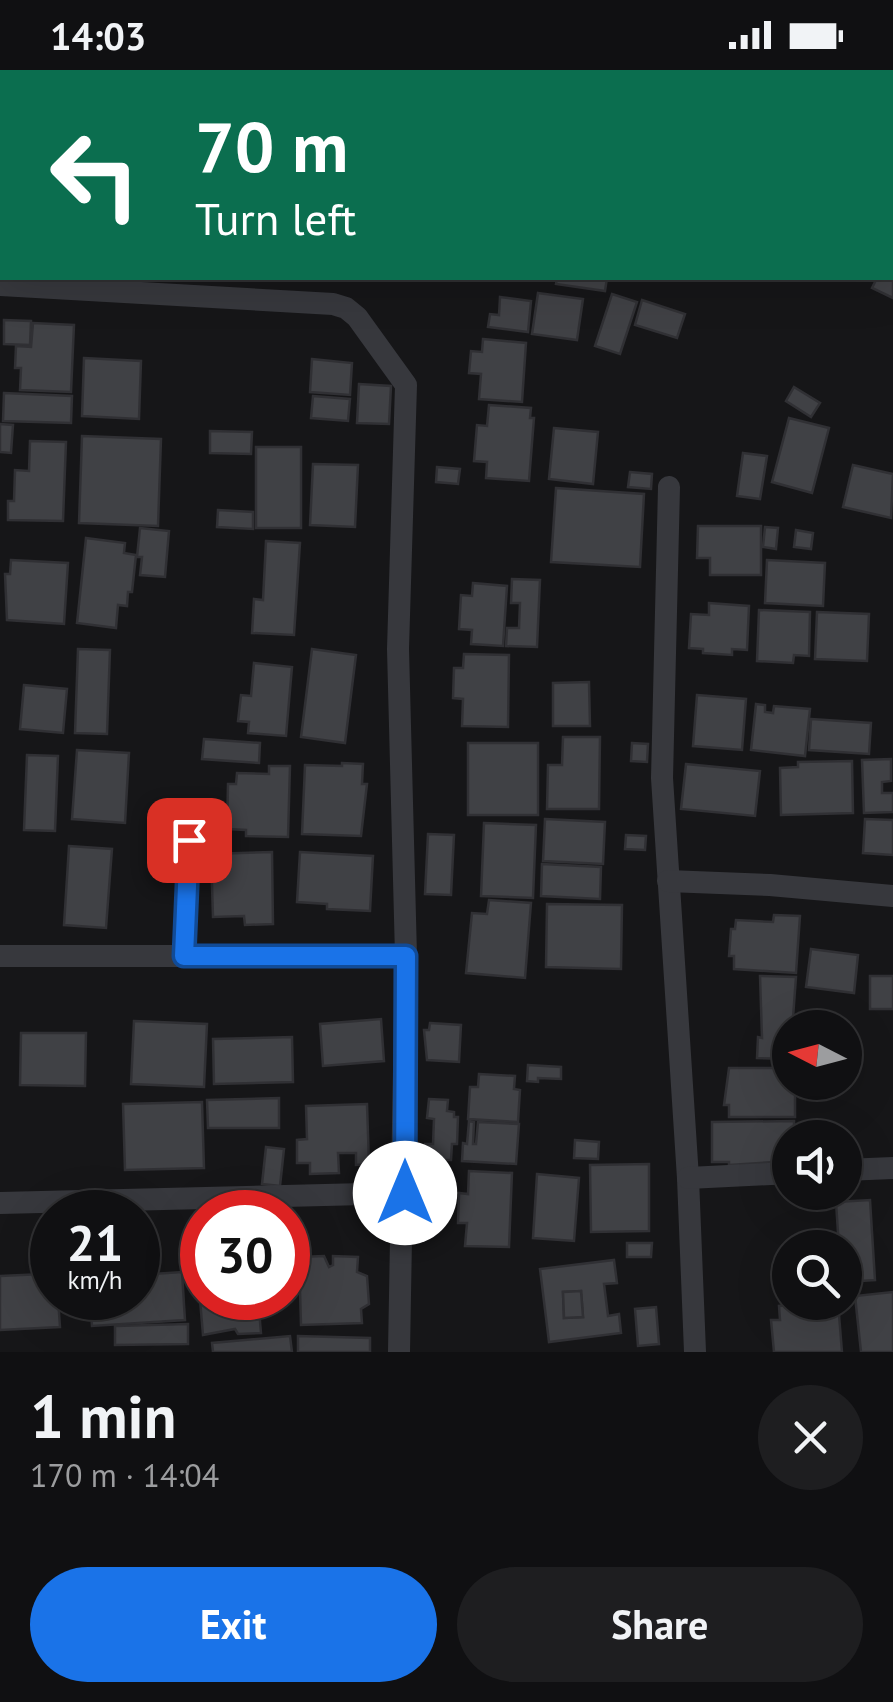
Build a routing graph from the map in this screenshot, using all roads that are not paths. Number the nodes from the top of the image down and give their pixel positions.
1 (0, 286) edge
2 (669, 488) dead end
3 (189, 840) dead end
4 (668, 881) junction
5 (893, 896) edge
6 (0, 956) edge
7 (184, 956) junction
8 (406, 956) junction
9 (893, 1168) edge
10 (862, 1169) edge
11 (772, 1174) edge
12 (688, 1178) junction
13 (405, 1193) junction
14 (0, 1203) edge
15 (400, 1352) edge
16 (695, 1352) edge

1 - 8 street
2 - 4 street
3 - 7 street
4 - 5 street
4 - 12 street
6 - 7 street
7 - 8 street
8 - 13 street
9 - 10 street
11 - 12 street
12 - 16 street
13 - 14 street
13 - 15 street

